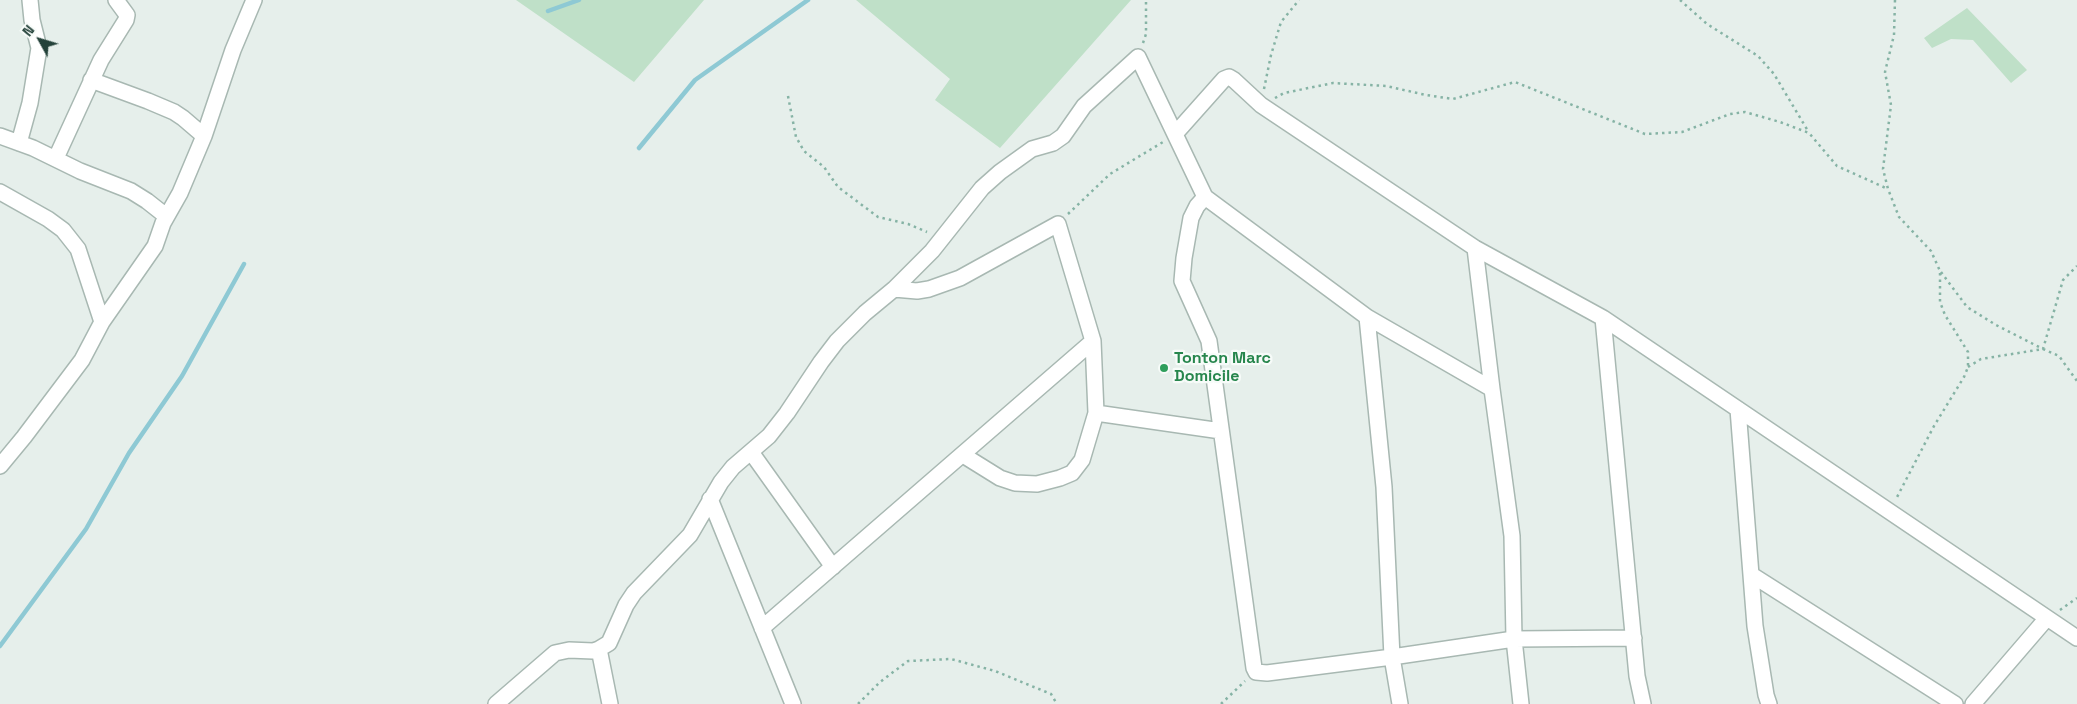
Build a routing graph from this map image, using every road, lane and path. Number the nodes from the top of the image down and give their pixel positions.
1 (30, 0) edge
2 (116, 0) edge
3 (254, 0) edge
4 (1146, 0) edge
5 (1299, 0) edge
6 (1680, 0) edge
7 (1895, 0) edge
8 (1138, 57) junction
9 (91, 80) junction
10 (788, 96) dead end
11 (1261, 105) junction
12 (1808, 133) junction
13 (1175, 134) junction
14 (0, 136) edge
15 (204, 136) junction
16 (19, 143) junction
17 (56, 158) junction
18 (1888, 189) junction
19 (0, 192) edge
20 (1205, 198) junction
21 (166, 216) junction
22 (1058, 224) junction
23 (942, 238) junction
24 (1475, 248) junction
25 (2077, 266) edge
26 (1940, 271) junction
27 (894, 289) junction
28 (1367, 317) junction
29 (1603, 318) junction
30 (102, 322) junction
31 (1093, 341) junction
32 (2042, 349) junction
33 (1968, 367) junction
34 (2077, 381) edge
35 (1492, 389) junction
36 (1738, 409) junction
37 (1096, 413) junction
38 (1222, 431) junction
39 (751, 452) junction
40 (963, 455) junction
41 (0, 466) edge
42 (710, 499) junction
43 (1890, 513) junction
44 (833, 567) junction
45 (1752, 575) junction
46 (2077, 598) edge
47 (2048, 618) junction
48 (762, 628) junction
49 (1634, 638) junction
50 (2077, 638) edge
51 (1514, 639) junction
52 (599, 649) junction
53 (1392, 657) junction
54 (1256, 672) junction
55 (496, 704) edge
56 (610, 704) edge
57 (792, 704) edge
58 (858, 704) edge
59 (1057, 704) edge
60 (1221, 704) edge
61 (1400, 704) edge
62 (1521, 704) edge
63 (1643, 704) edge
64 (1769, 704) edge
65 (1955, 704) edge
66 (1973, 704) edge

1 - 16 street
2 - 9 street
3 - 15 street
4 - 8 path
5 - 11 path
6 - 12 path
7 - 18 path
8 - 13 street
8 - 23 street
9 - 15 street
9 - 17 street
10 - 23 path
11 - 12 path
11 - 13 street
11 - 24 street
12 - 18 path
13 - 20 street
13 - 22 path
14 - 16 street
15 - 21 street
16 - 17 street
17 - 21 street
18 - 26 path
19 - 30 street
20 - 28 street
20 - 38 street
21 - 30 street
22 - 27 street
22 - 31 street
23 - 27 street
24 - 29 street
24 - 35 street
25 - 32 path
26 - 32 path
26 - 33 path
27 - 39 street
28 - 35 street
28 - 53 street
29 - 36 street
29 - 49 street
30 - 41 street
31 - 37 street
31 - 40 street
32 - 33 path
32 - 34 path
33 - 43 path
35 - 51 street
36 - 43 street
36 - 45 street
37 - 38 street
37 - 40 street
38 - 54 street
39 - 42 street
39 - 44 street
40 - 44 street
42 - 48 street
42 - 52 street
43 - 47 street
44 - 48 street
45 - 64 street
45 - 65 street
46 - 47 path
47 - 50 street
47 - 66 street
48 - 57 street
49 - 51 street
49 - 63 street
51 - 53 street
51 - 62 street
52 - 55 street
52 - 56 street
53 - 54 street
53 - 61 street
54 - 60 path
58 - 59 path

